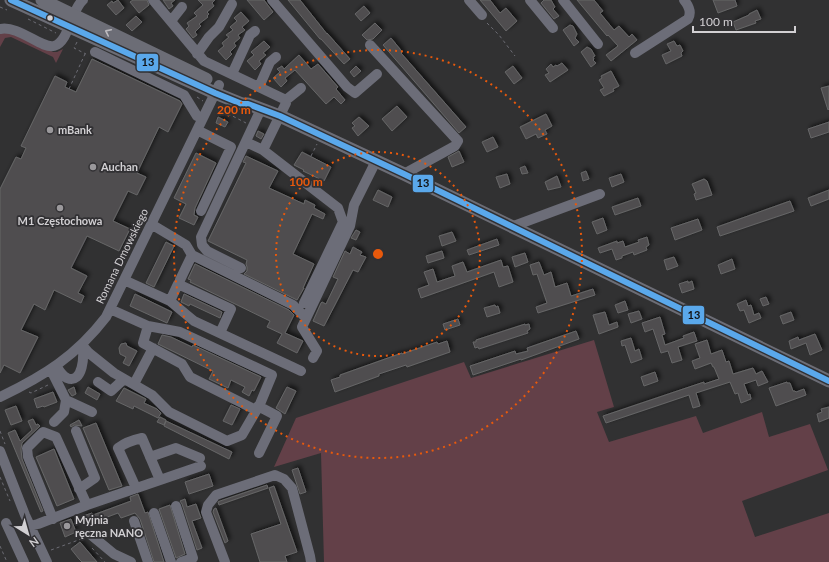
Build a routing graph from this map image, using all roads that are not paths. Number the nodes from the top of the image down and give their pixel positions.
1 (42, 0) edge
2 (83, 0) edge
3 (153, 0) edge
4 (272, 0) edge
5 (469, 0) edge
6 (530, 0) edge
7 (563, 0) edge
8 (684, 0) edge
9 (232, 4) dead end
10 (10, 5) edge
11 (182, 7) dead end
12 (482, 15) road end
13 (171, 22) junction
14 (69, 26) junction
15 (553, 28) dead end
16 (0, 29) edge
17 (255, 31) dead end
18 (598, 44) dead end
19 (370, 45) dead end
20 (90, 53) road end
21 (635, 53) dead end
22 (197, 54) junction
23 (276, 57) dead end
24 (232, 74) junction
25 (377, 74) dead end
26 (259, 87) junction
27 (301, 88) dead end
28 (217, 89) junction
29 (286, 100) junction
30 (261, 109) junction
31 (280, 116) junction
32 (203, 118) junction
33 (197, 130) junction
34 (246, 142) junction
35 (263, 150) junction
36 (376, 161) junction
37 (404, 174) junction
38 (600, 194) dead end
39 (201, 210) dead end
40 (151, 224) junction
41 (511, 227) junction
42 (192, 255) junction
43 (241, 268) dead end
44 (124, 280) junction
45 (180, 280) dead end
46 (170, 301) junction
47 (304, 303) dead end
48 (110, 309) junction
49 (306, 318) junction
50 (148, 326) junction
51 (220, 333) junction
52 (82, 345) junction
53 (153, 348) junction
54 (313, 358) dead end
55 (53, 368) junction
56 (301, 371) dead end
57 (124, 379) junction
58 (829, 380) edge
59 (98, 382) dead end
60 (134, 384) junction
61 (0, 397) edge
62 (66, 400) junction
63 (257, 408) junction
64 (92, 412) dead end
65 (54, 422) dead end
66 (76, 431) dead end
67 (0, 451) edge
68 (259, 453) dead end
69 (150, 457) junction
70 (160, 480) junction
71 (136, 488) junction
72 (79, 489) junction
73 (87, 505) junction
74 (176, 506) dead end
75 (154, 513) dead end
76 (53, 519) junction
77 (134, 521) dead end
78 (6, 523) dead end
79 (30, 526) junction
80 (89, 540) road end
81 (24, 562) edge
82 (47, 562) edge
83 (131, 562) edge
84 (148, 562) edge
85 (171, 562) edge
86 (181, 562) edge
87 (225, 562) edge
88 (311, 562) edge

1 - 14 main road
2 - 14 street
3 - 13 street
4 - 25 street
5 - 12 street
6 - 15 street
7 - 18 street
8 - 21 street
9 - 22 street
10 - 14 main road
11 - 13 street
13 - 22 street
14 - 16 street
14 - 28 main road
17 - 24 street
19 - 37 street
20 - 32 street
22 - 24 street
23 - 26 street
24 - 26 street
26 - 29 street
27 - 29 street
28 - 30 main road
28 - 32 street, Romana Dmowskiego
29 - 31 street
30 - 31 main road
30 - 34 street
31 - 35 street
31 - 36 main road
32 - 33 street, Romana Dmowskiego
33 - 39 street
33 - 40 street, Romana Dmowskiego
34 - 35 street
34 - 43 street
35 - 47 street
36 - 37 main road
36 - 49 street
37 - 41 main road
38 - 41 street
40 - 42 street
40 - 44 street, Romana Dmowskiego
41 - 58 main road
42 - 45 street
42 - 49 street
44 - 46 street
44 - 48 street, Romana Dmowskiego
46 - 51 street
46 - 51 street
48 - 50 street
48 - 52 street, Romana Dmowskiego
49 - 54 street
50 - 53 street
50 - 63 street
51 - 56 street
52 - 55 street, Romana Dmowskiego
52 - 55 street
52 - 57 street
53 - 60 street
53 - 63 street
55 - 61 street, Romana Dmowskiego
55 - 62 street
57 - 59 street
57 - 60 street
60 - 63 street
62 - 64 street
62 - 65 street
63 - 68 street
66 - 72 street
67 - 79 street
69 - 70 street
69 - 70 street
69 - 71 street
70 - 71 street
71 - 73 street
72 - 73 street
72 - 76 street
73 - 76 street
74 - 86 street
75 - 85 street
76 - 79 street
77 - 84 street
78 - 81 street
79 - 82 street
80 - 83 street
87 - 88 street

